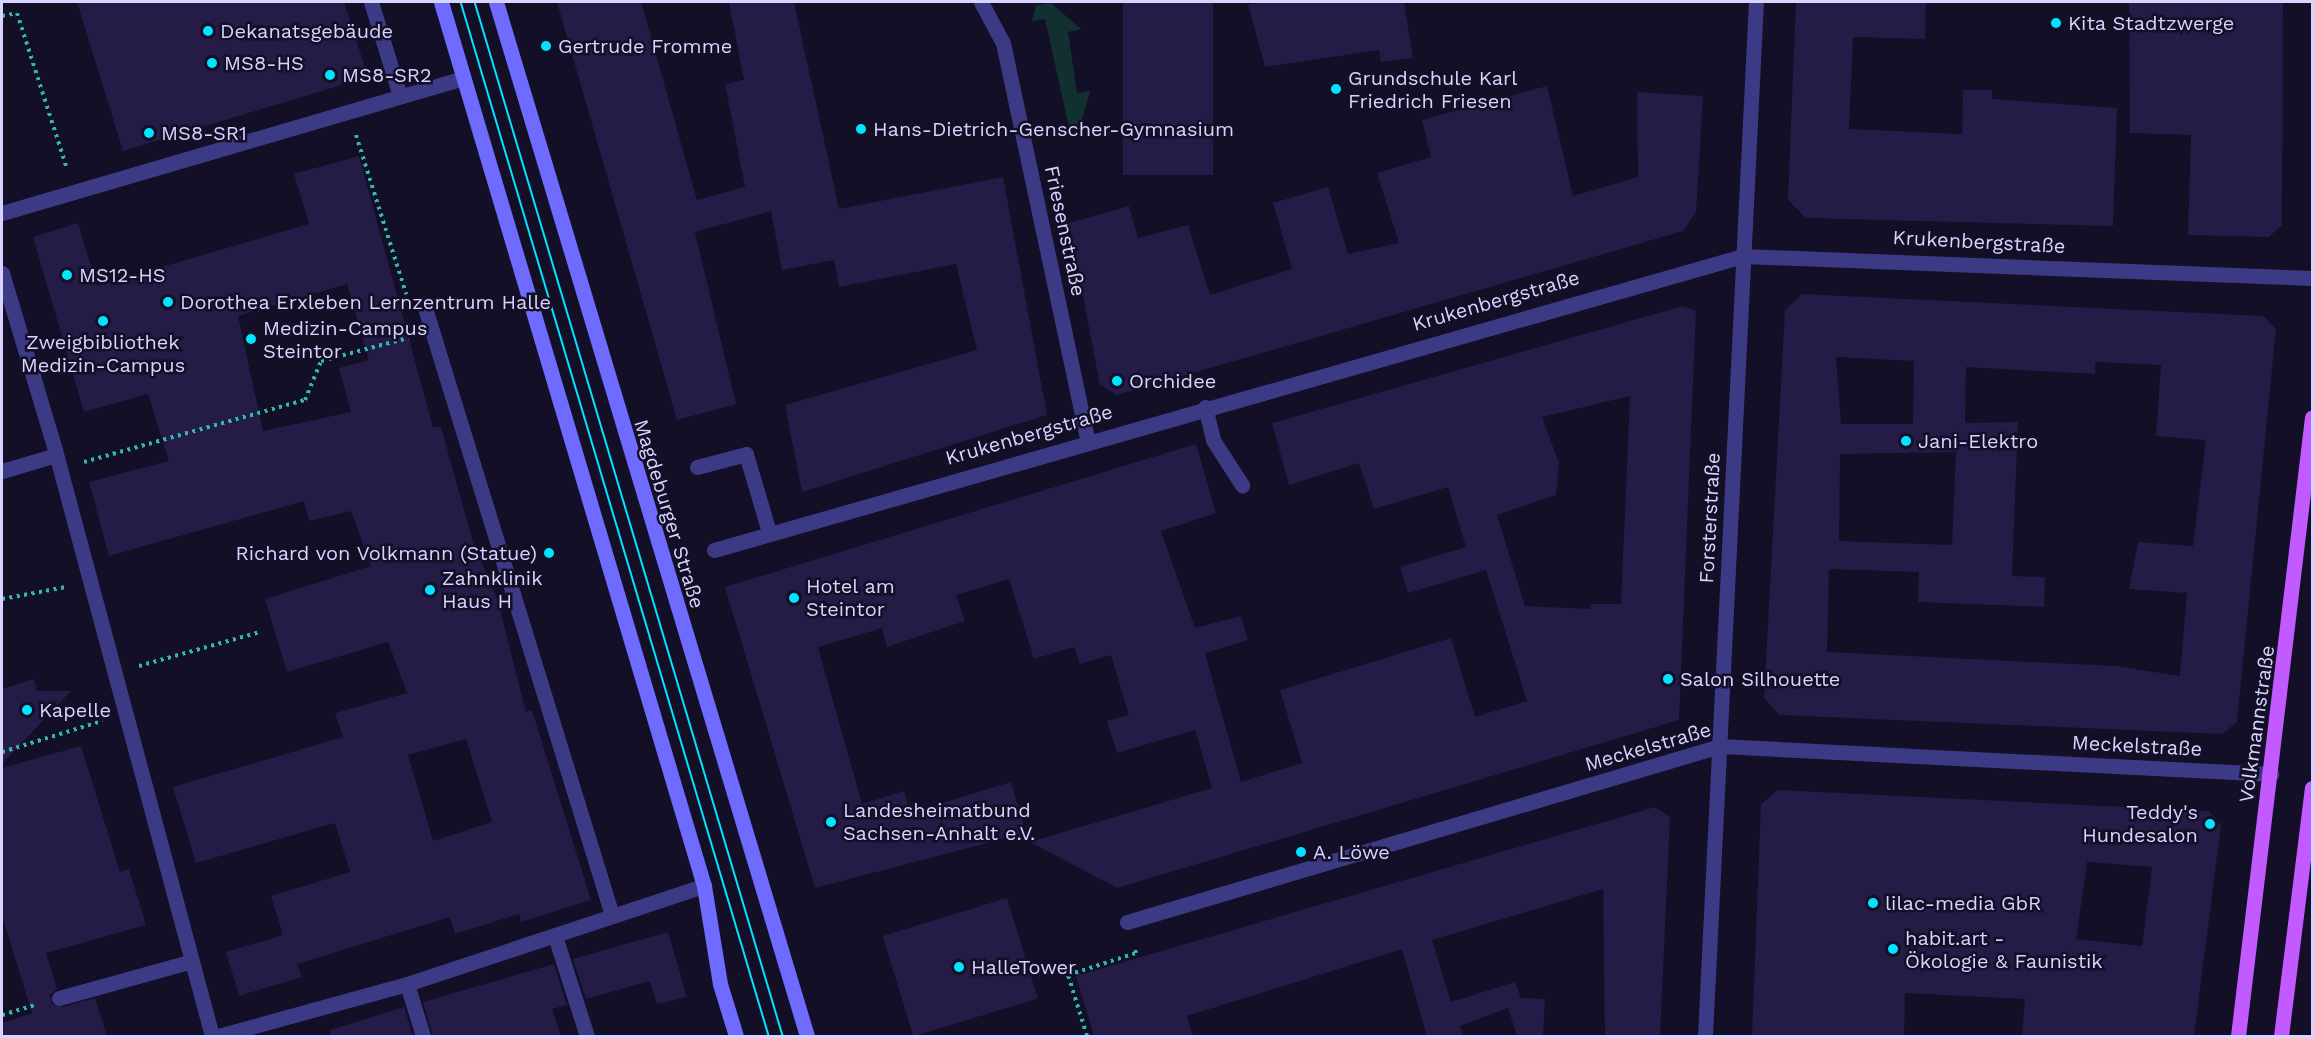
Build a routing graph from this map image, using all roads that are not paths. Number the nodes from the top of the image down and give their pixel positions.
1 (371, 2) edge
2 (441, 2) edge
3 (496, 2) edge
4 (981, 2) edge
5 (1756, 2) edge
6 (464, 78) junction
7 (400, 96) junction
8 (2, 213) edge
9 (1743, 256) junction
10 (2, 273) edge
11 (2313, 279) edge
12 (425, 308) dead end
13 (1205, 407) junction
14 (2313, 417) edge
15 (1088, 439) junction
16 (58, 462) junction
17 (697, 467) dead end
18 (2, 471) edge
19 (1242, 485) dead end
20 (769, 532) junction
21 (714, 550) dead end
22 (1720, 746) junction
23 (2271, 774) junction
24 (2313, 788) edge
25 (704, 886) junction
26 (612, 915) junction
27 (1127, 922) road end
28 (555, 936) junction
29 (192, 961) junction
30 (407, 984) junction
31 (59, 998) road end
32 (212, 1036) edge
33 (218, 1036) edge
34 (423, 1036) edge
35 (587, 1036) edge
36 (736, 1036) edge
37 (807, 1036) edge
38 (1705, 1036) edge
39 (2238, 1036) edge
40 (2281, 1036) edge

1 - 7 street
2 - 6 street
3 - 37 street, Magdeburger Straße
4 - 15 street, Friesenstraße
5 - 9 street, Forsterstraße
6 - 7 street
6 - 25 street
7 - 8 street
9 - 11 street, Krukenbergstraße
9 - 13 street, Krukenbergstraße
9 - 22 street, Forsterstraße
10 - 16 street
12 - 26 street
13 - 15 street, Krukenbergstraße
13 - 19 street
14 - 23 main road, Volkmannstraße
15 - 20 street, Krukenbergstraße
16 - 18 street
16 - 29 street
17 - 20 street
20 - 21 street, Krukenbergstraße
22 - 23 street, Meckelstraße
22 - 27 street, Meckelstraße
22 - 38 street, Forsterstraße
23 - 39 main road, Volkmannstraße
24 - 40 main road
25 - 26 street
25 - 36 street
26 - 28 street
28 - 30 street
28 - 35 street
29 - 31 street
29 - 32 street
30 - 33 street
30 - 34 street

